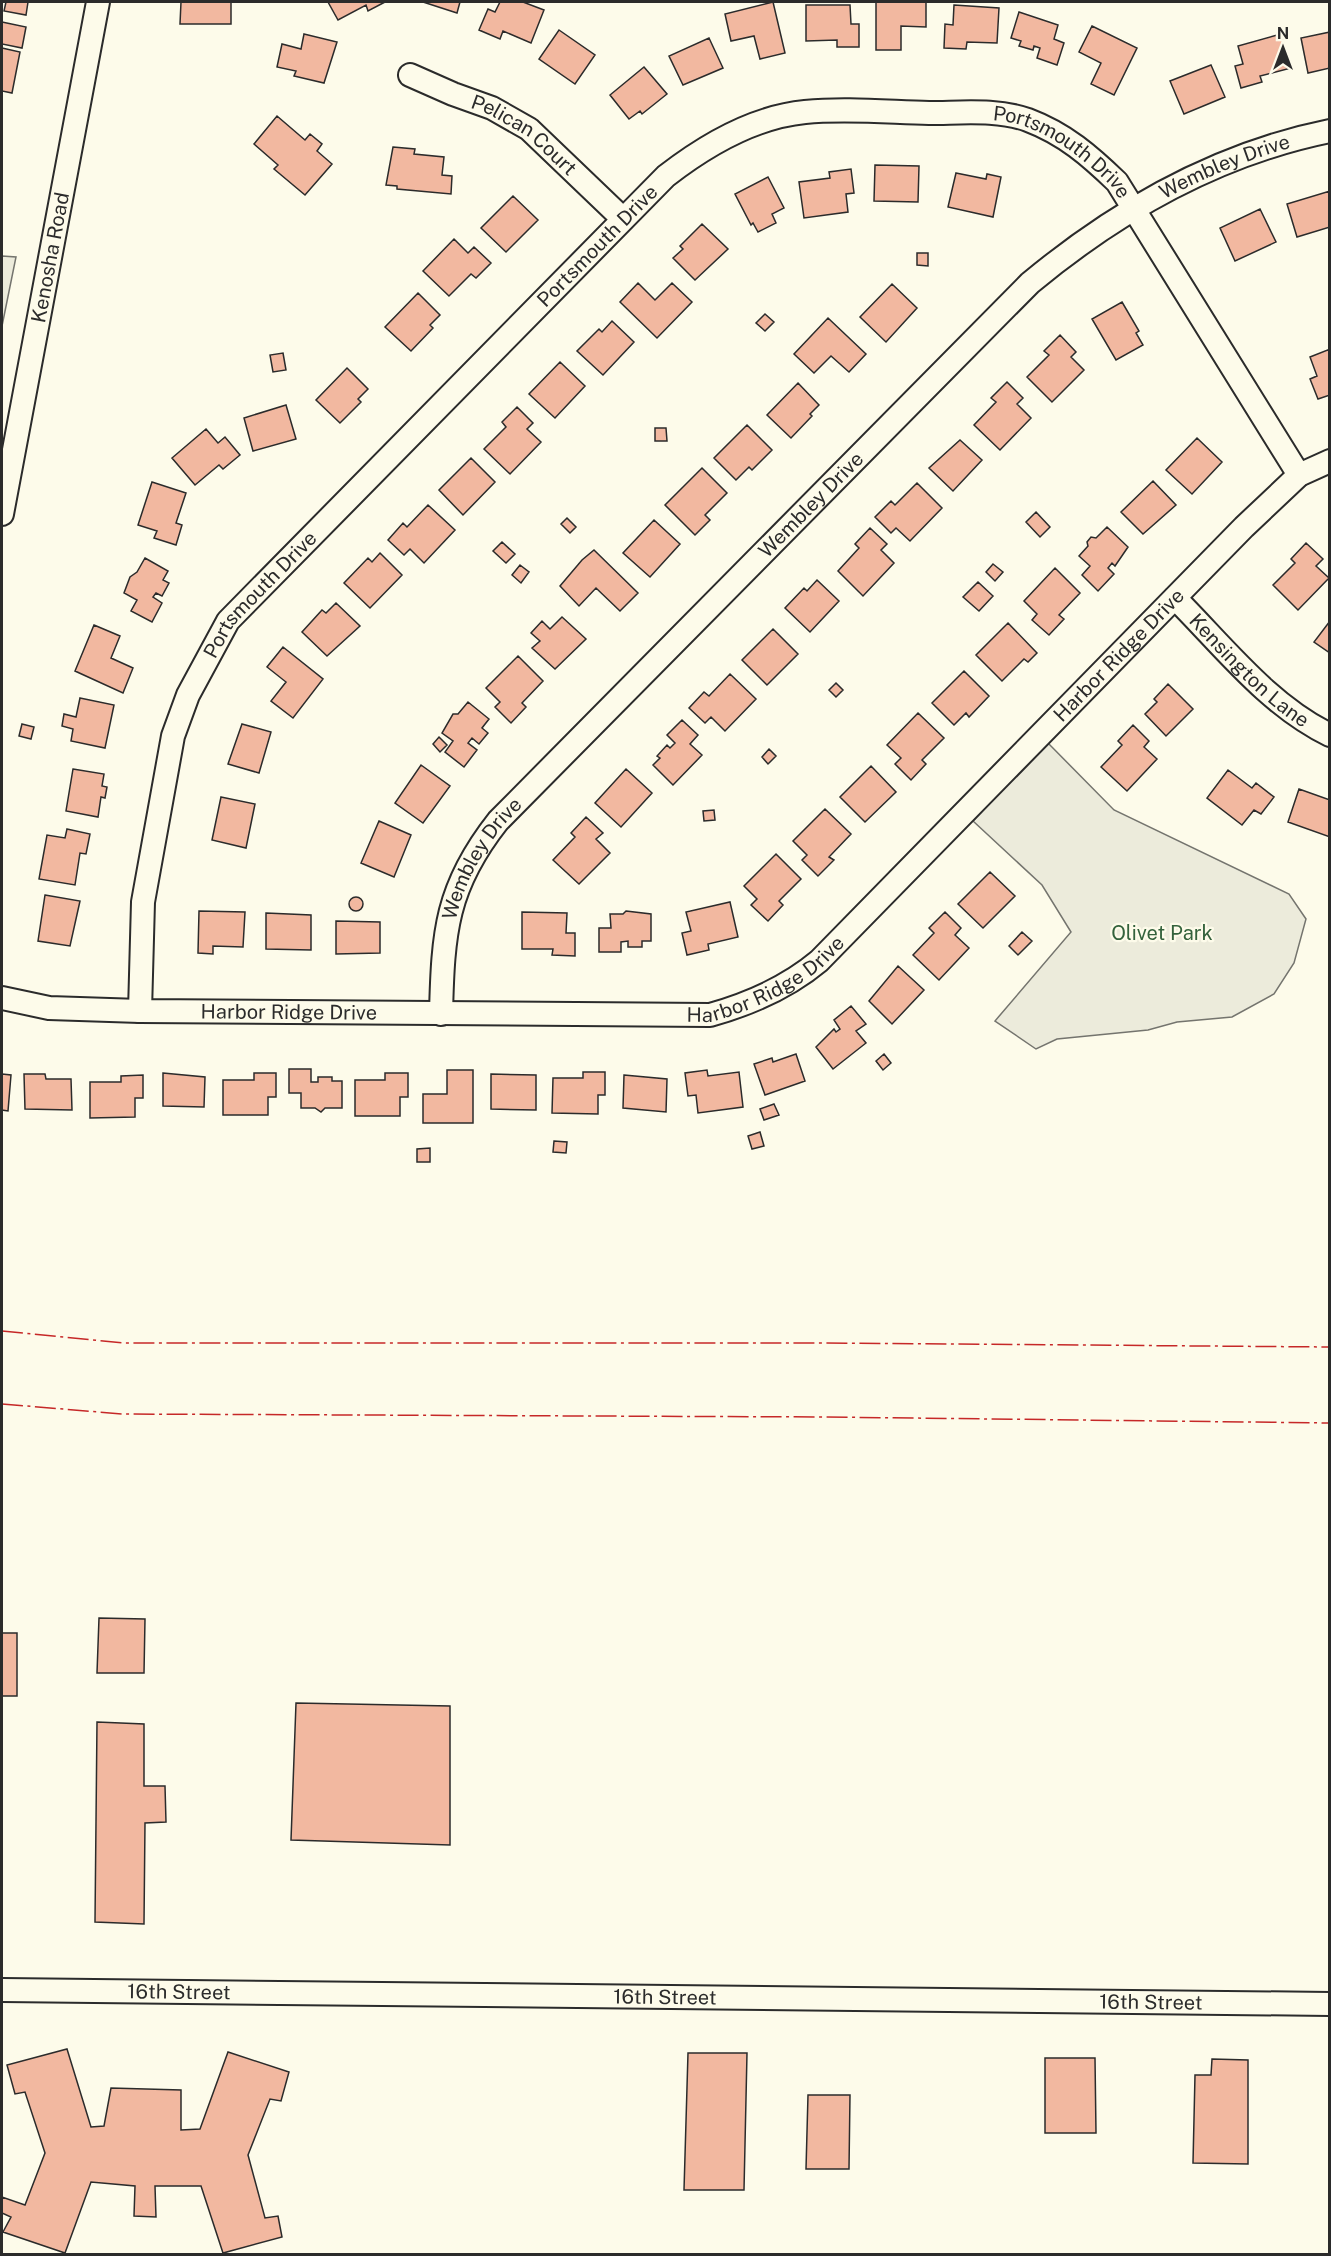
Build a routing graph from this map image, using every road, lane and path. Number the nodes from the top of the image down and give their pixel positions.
1 (98, 2) edge
2 (410, 75) dead end
3 (1329, 131) edge
4 (1134, 208) junction
5 (623, 219) junction
6 (1329, 460) edge
7 (1299, 475) junction
8 (2, 513) edge
9 (1175, 598) junction
10 (1329, 735) edge
11 (2, 998) edge
12 (140, 1011) junction
13 (441, 1014) junction
14 (2, 1990) edge
15 (1329, 2004) edge

1 - 8 street, Kenosha Road
2 - 5 street, Pelican Court
3 - 4 street, Wembley Drive
4 - 5 street, Portsmouth Drive
4 - 7 street, Portsmouth Drive
4 - 13 street, Wembley Drive
5 - 12 street, Portsmouth Drive
6 - 7 street, Harbor Ridge Drive
7 - 9 street, Harbor Ridge Drive
9 - 10 street, Kensington Lane
9 - 13 street, Harbor Ridge Drive
11 - 12 street, Harbor Ridge Drive
12 - 13 street, Harbor Ridge Drive
14 - 15 street, 16th Street

